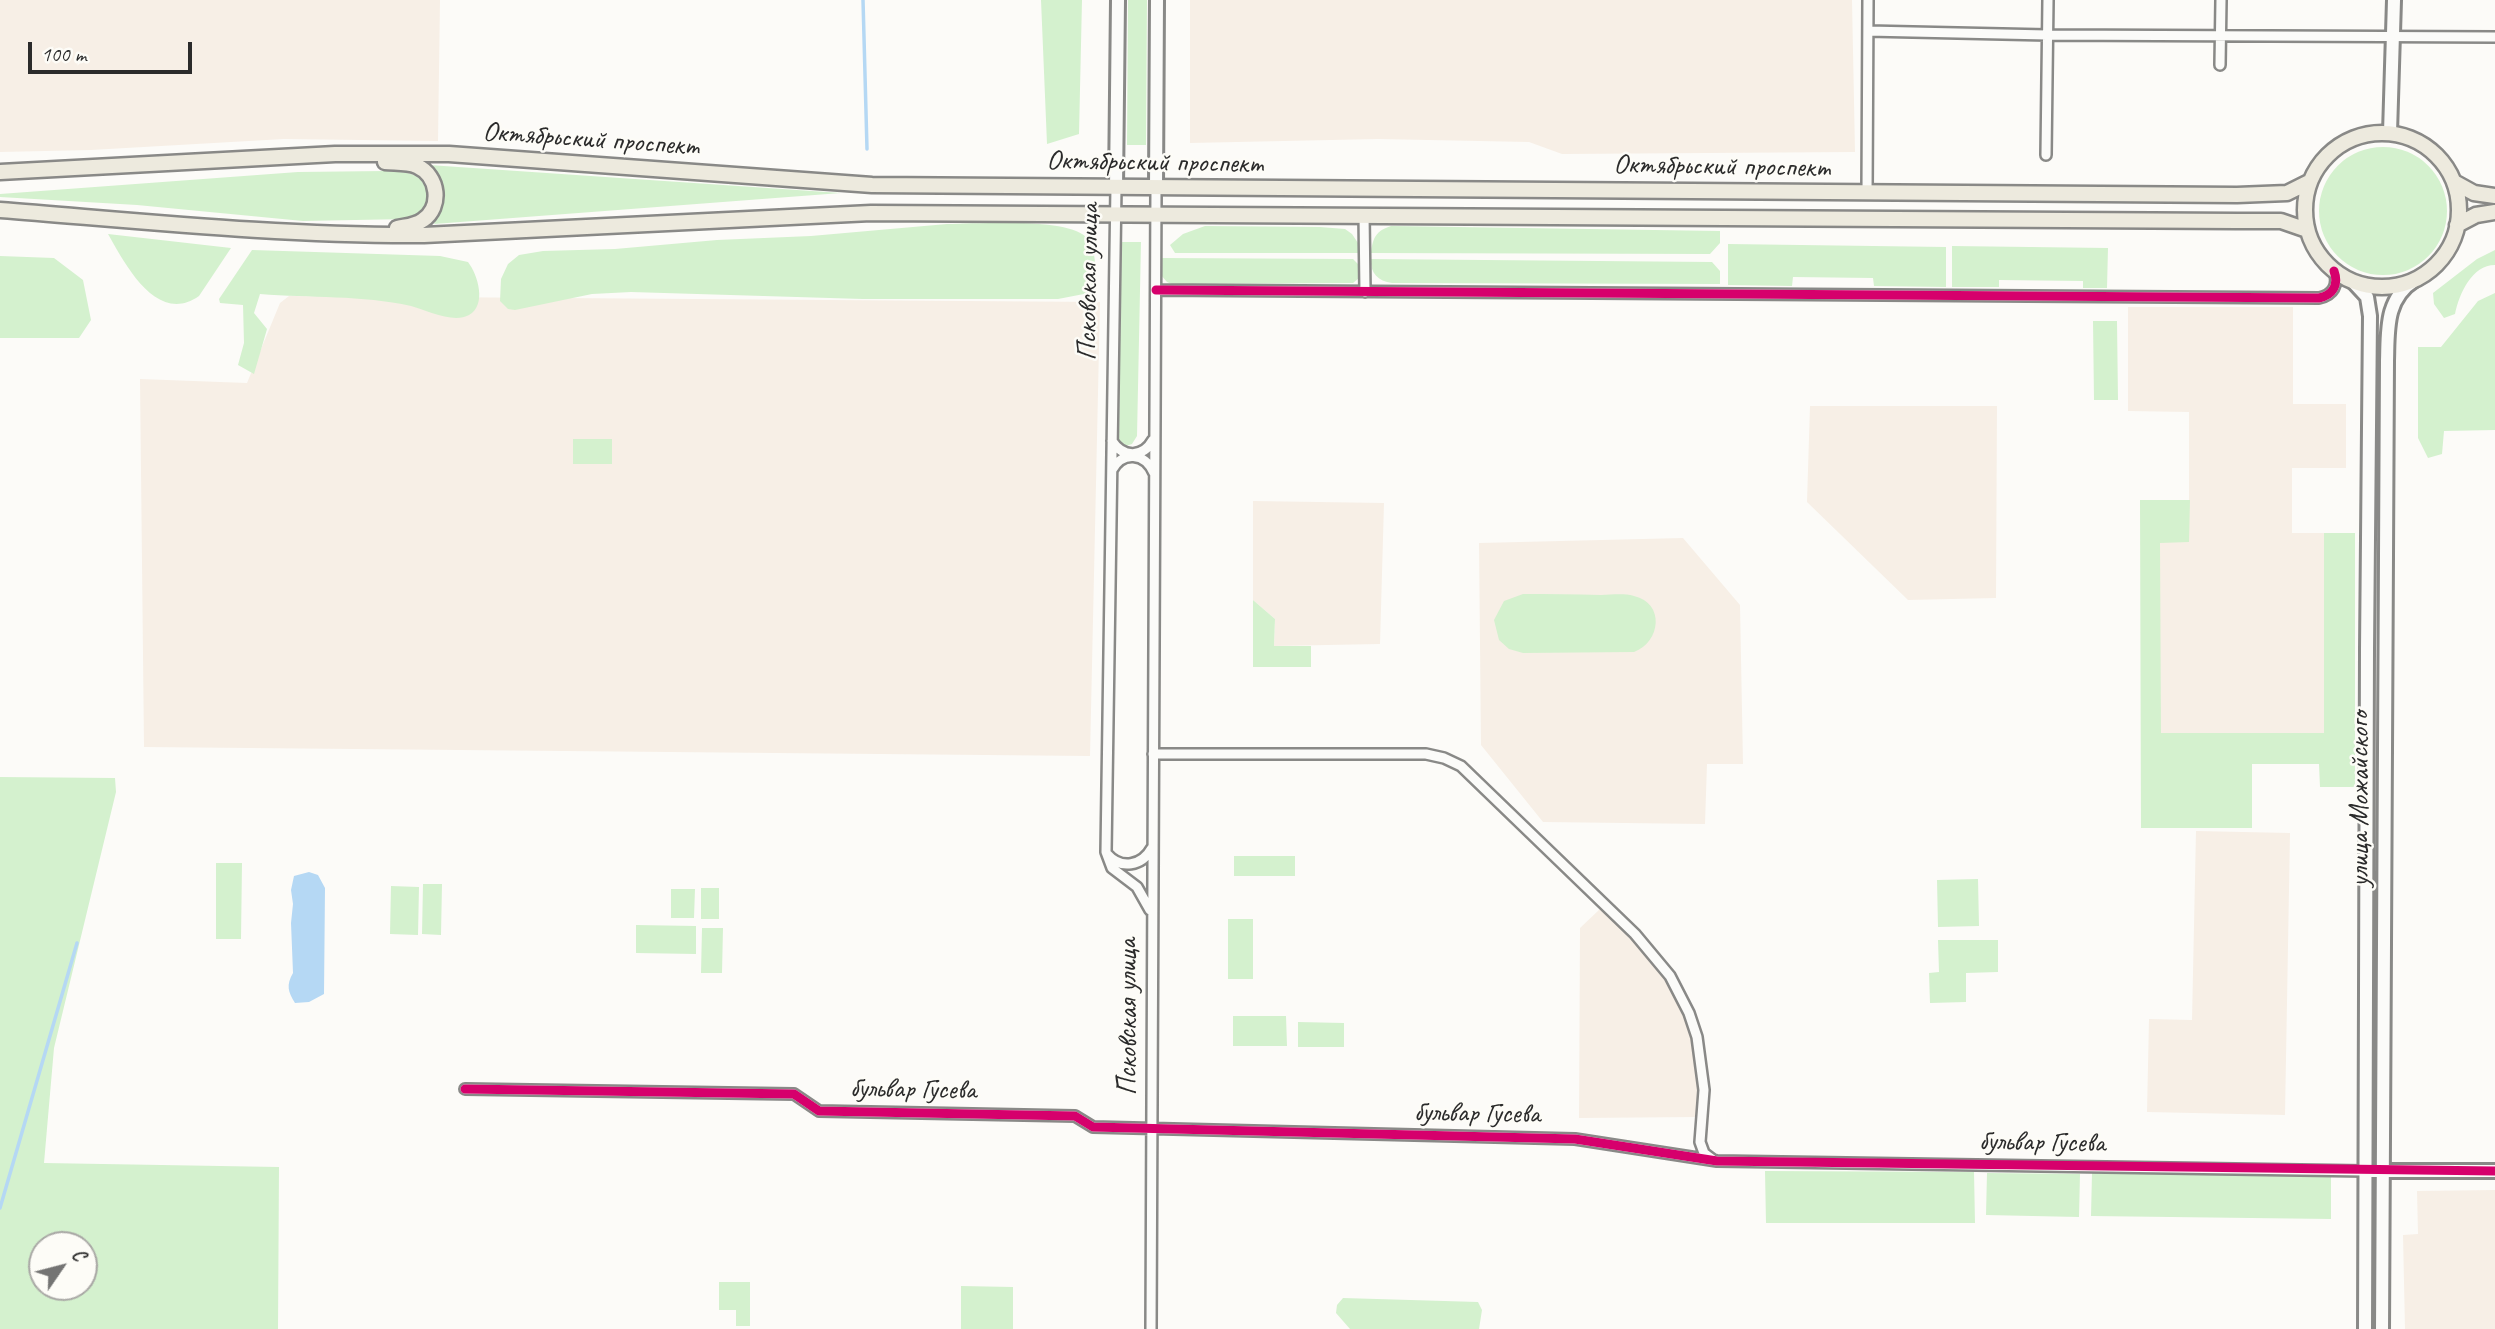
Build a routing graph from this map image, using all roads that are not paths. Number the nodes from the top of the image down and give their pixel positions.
1 (1118, 0) edge
2 (1157, 0) edge
3 (1868, 0) edge
4 (2048, 0) edge
5 (2221, 0) edge
6 (2394, 0) edge
7 (1868, 31) junction
8 (2047, 35) junction
9 (2220, 35) junction
10 (2393, 37) junction
11 (2495, 37) edge
12 (2220, 65) dead end
13 (2390, 133) junction
14 (329, 154) junction
15 (2046, 155) dead end
16 (0, 172) edge
17 (2309, 182) junction
18 (2454, 182) junction
19 (1116, 187) junction
20 (1156, 188) junction
21 (1867, 193) junction
22 (2495, 196) edge
23 (0, 210) edge
24 (2495, 212) edge
25 (1115, 214) junction
26 (1156, 214) junction
27 (1364, 215) junction
28 (2457, 225) junction
29 (2307, 230) junction
30 (361, 235) junction
31 (2334, 271) junction
32 (2415, 280) junction
33 (2354, 283) junction
34 (1156, 290) junction
35 (1365, 292) junction
36 (1155, 434) junction
37 (1111, 439) junction
38 (1111, 472) junction
39 (1154, 476) junction
40 (1153, 754) junction
41 (1153, 846) junction
42 (1106, 852) junction
43 (1152, 916) junction
44 (465, 1090) dead end
45 (1152, 1129) junction
46 (1717, 1161) junction
47 (2383, 1170) junction
48 (2365, 1171) junction
49 (2495, 1171) edge
50 (1151, 1329) edge
51 (2365, 1329) edge
52 (2382, 1329) edge

1 - 19 main road, Псковская улица
2 - 20 main road, Псковская улица
3 - 7 street
4 - 8 street
5 - 9 street
6 - 10 main road
7 - 8 street
7 - 21 street
8 - 9 street
8 - 15 street
9 - 10 street
9 - 12 street
10 - 11 street
10 - 13 main road
13 - 17 main road
13 - 18 main road
14 - 16 main road, Октябрьский проспект
14 - 19 main road, Октябрьский проспект
14 - 30 main road
17 - 21 main road, Октябрьский проспект
17 - 29 main road
18 - 22 main road
18 - 28 main road
19 - 20 main road, Октябрьский проспект
19 - 25 street, Псковская улица
20 - 21 main road, Октябрьский проспект
20 - 26 street, Псковская улица
23 - 30 main road, Октябрьский проспект
24 - 28 main road
25 - 26 main road, Октябрьский проспект
25 - 30 main road, Октябрьский проспект
25 - 37 street, Псковская улица
26 - 27 main road, Октябрьский проспект
26 - 34 street, Псковская улица
27 - 29 main road, Октябрьский проспект
27 - 35 street
28 - 32 main road
29 - 31 main road
31 - 33 main road
31 - 35 street
32 - 33 main road
32 - 47 main road, улица Можайского
33 - 48 main road, улица Можайского
34 - 35 street
34 - 36 street, Псковская улица
36 - 37 street
36 - 39 street, Псковская улица
37 - 38 street, Псковская улица
38 - 39 street
38 - 42 street, Псковская улица
39 - 40 street, Псковская улица
40 - 41 street, Псковская улица
40 - 46 street
41 - 42 street
41 - 43 street, Псковская улица
42 - 43 street, Псковская улица
43 - 45 street, Псковская улица
44 - 45 street, бульвар Гусева
45 - 46 street, бульвар Гусева
45 - 50 street, Псковская улица
46 - 48 street, бульвар Гусева
47 - 48 main road, бульвар Гусева
47 - 49 main road, бульвар Гусева
47 - 52 main road, улица Можайского
48 - 51 main road, улица Можайского

